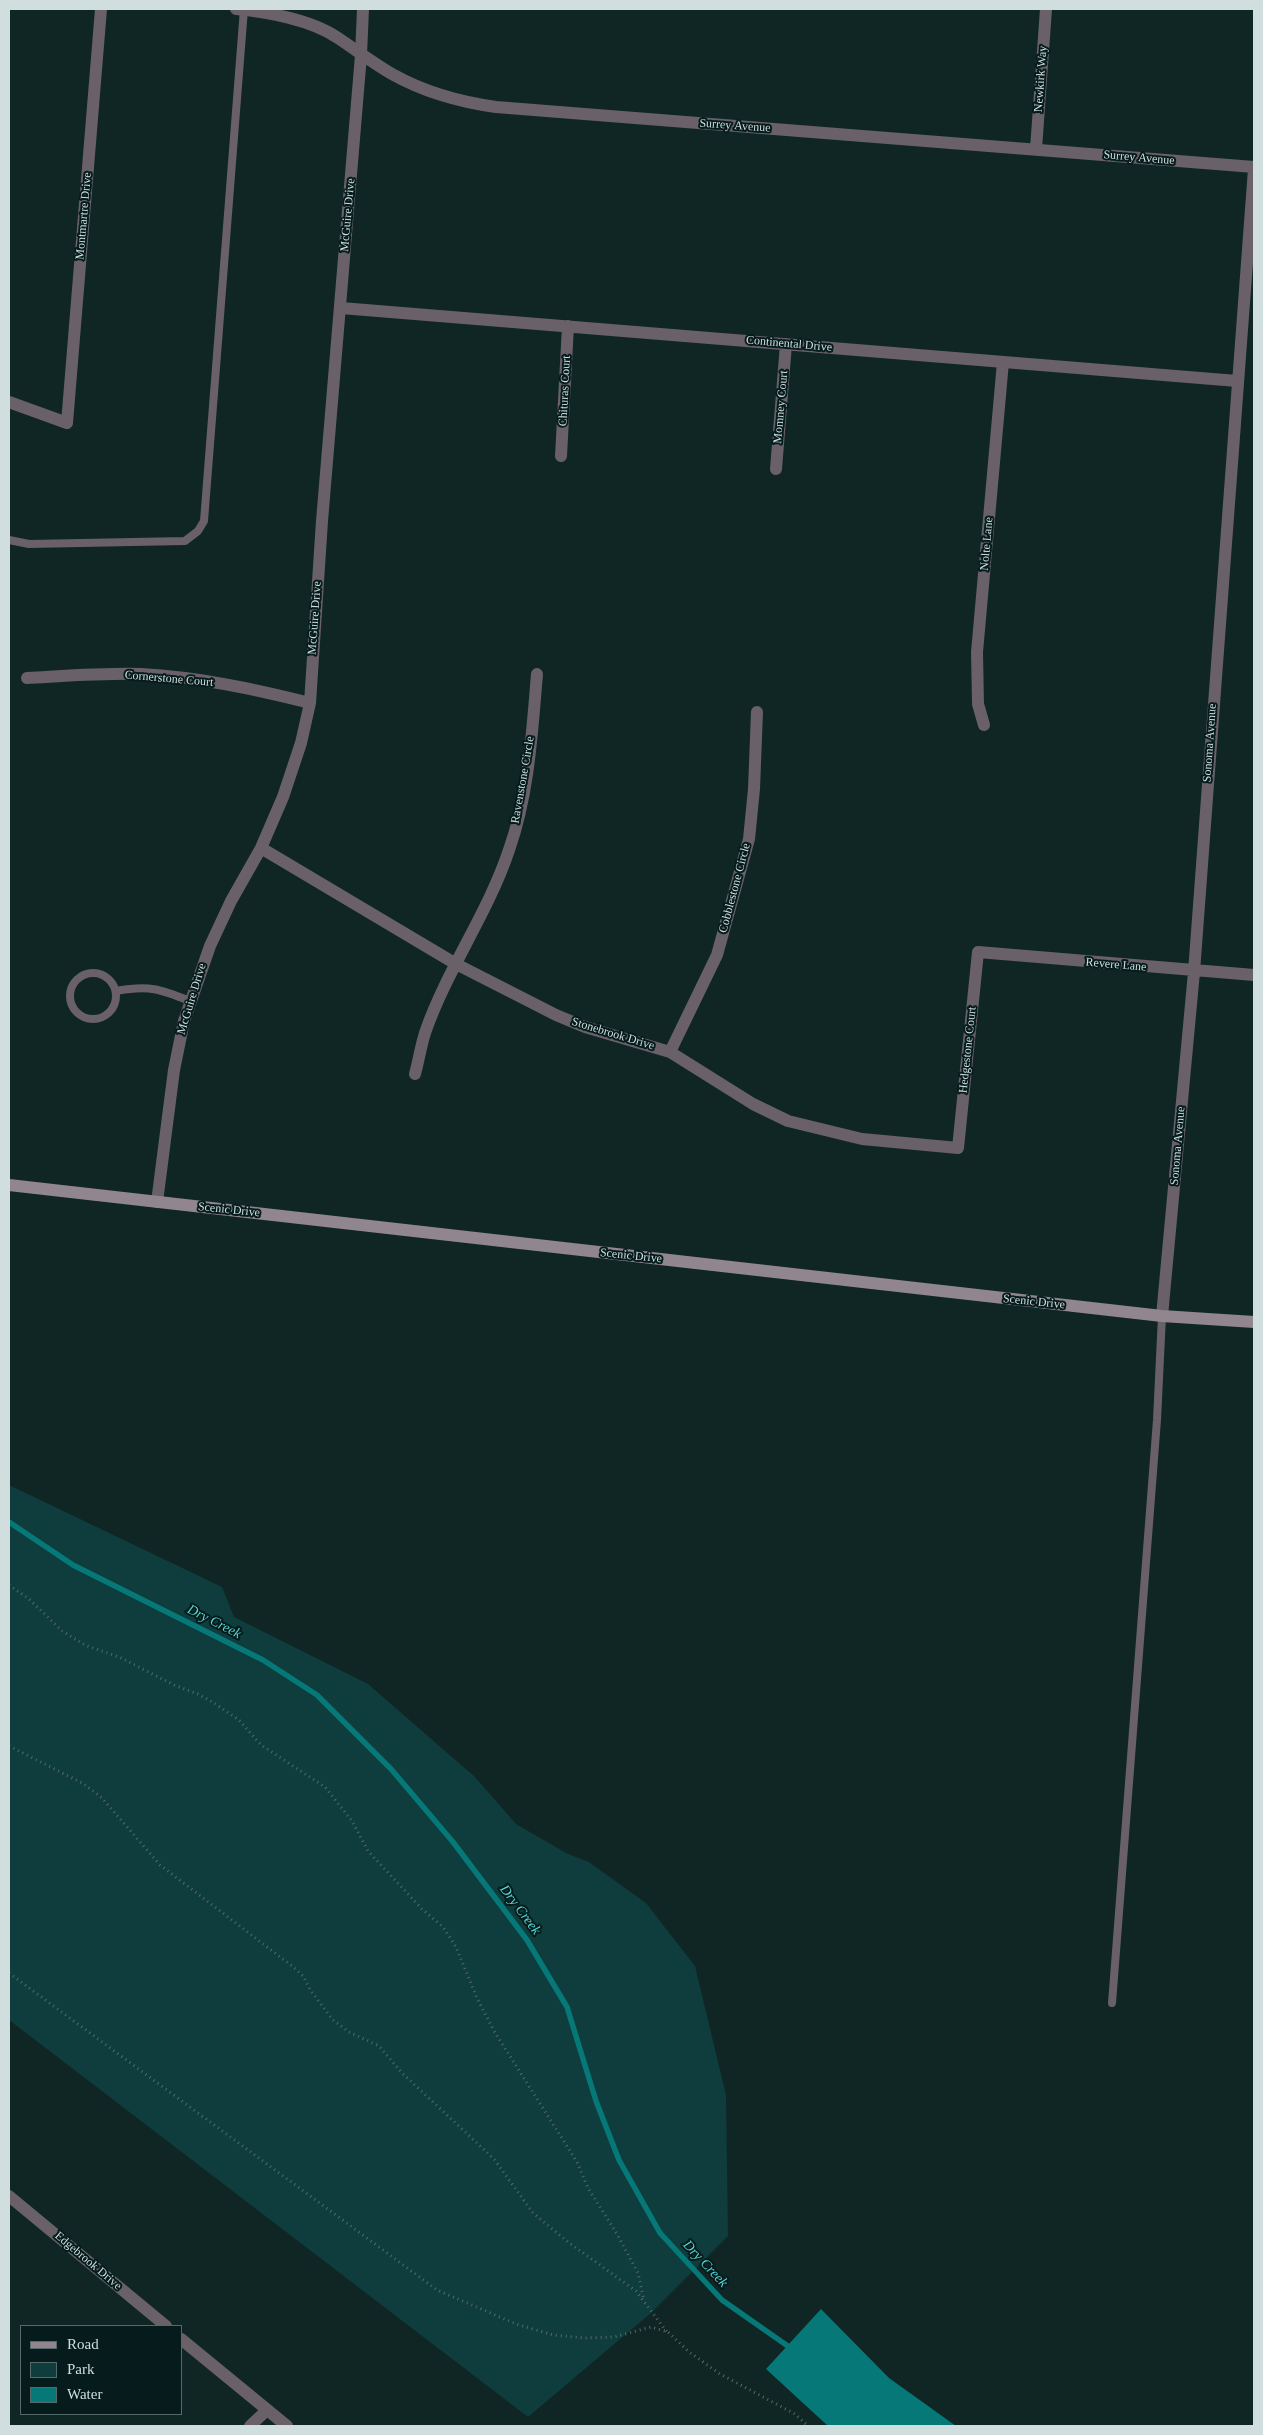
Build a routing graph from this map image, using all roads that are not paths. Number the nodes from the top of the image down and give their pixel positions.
1 (101, 9) edge
2 (236, 9) edge
3 (244, 9) edge
4 (363, 9) edge
5 (1046, 9) edge
6 (361, 55) junction
7 (1036, 149) junction
8 (1254, 168) edge
9 (341, 308) junction
10 (568, 326) junction
11 (786, 344) junction
12 (1003, 362) junction
13 (1237, 381) junction
14 (9, 402) edge
15 (561, 456) dead end
16 (776, 469) dead end
17 (9, 540) edge
18 (537, 674) dead end
19 (27, 678) dead end
20 (310, 704) junction
21 (757, 712) dead end
22 (984, 725) dead end
23 (260, 848) junction
24 (978, 952) joint
25 (456, 964) junction
26 (1194, 972) junction
27 (1254, 975) edge
28 (116, 991) junction
29 (190, 1001) junction
30 (670, 1052) junction
31 (415, 1074) dead end
32 (958, 1148) joint
33 (9, 1185) edge
34 (157, 1202) junction
35 (1162, 1316) junction
36 (1254, 1322) edge
37 (1112, 2003) dead end
38 (9, 2196) edge
39 (165, 2325) edge
40 (182, 2340) edge
41 (267, 2410) junction
42 (250, 2426) edge
43 (287, 2426) edge

1 - 14 street, Montmartre Drive
2 - 3 street, Surrey Avenue
3 - 6 street, Surrey Avenue
3 - 17 lane
4 - 6 street, McGuire Drive
5 - 7 street, Newkirk Way
6 - 7 street, Surrey Avenue
6 - 9 street, McGuire Drive
7 - 8 street, Surrey Avenue
8 - 13 street, Sonoma Avenue
9 - 10 street, Continental Drive
9 - 20 street, McGuire Drive
10 - 11 street, Continental Drive
10 - 15 street, Chituras Court
11 - 12 street, Continental Drive
11 - 16 street, Momney Court
12 - 13 street, Continental Drive
12 - 22 street, Nolte Lane
13 - 26 street, Sonoma Avenue
18 - 25 street, Ravenstone Circle
19 - 20 street, Cornerstone Court
20 - 23 street, McGuire Drive
21 - 30 street, Cobblestone Circle
23 - 25 street, Stonebrook Drive
23 - 29 street, McGuire Drive
24 - 26 street, Revere Lane
24 - 32 street, Hedgestone Court
25 - 30 street, Stonebrook Drive
25 - 31 street, Ravenstone Circle
26 - 27 street, Revere Lane
26 - 35 street, Sonoma Avenue
28 - 28 lane
28 - 29 lane
29 - 34 street, McGuire Drive
30 - 32 street, Stonebrook Drive
33 - 34 main road, Scenic Drive
34 - 35 main road, Scenic Drive
35 - 36 main road, Scenic Drive
35 - 37 lane
38 - 39 street, Edgebrook Drive
40 - 41 street
41 - 42 street
41 - 43 street

